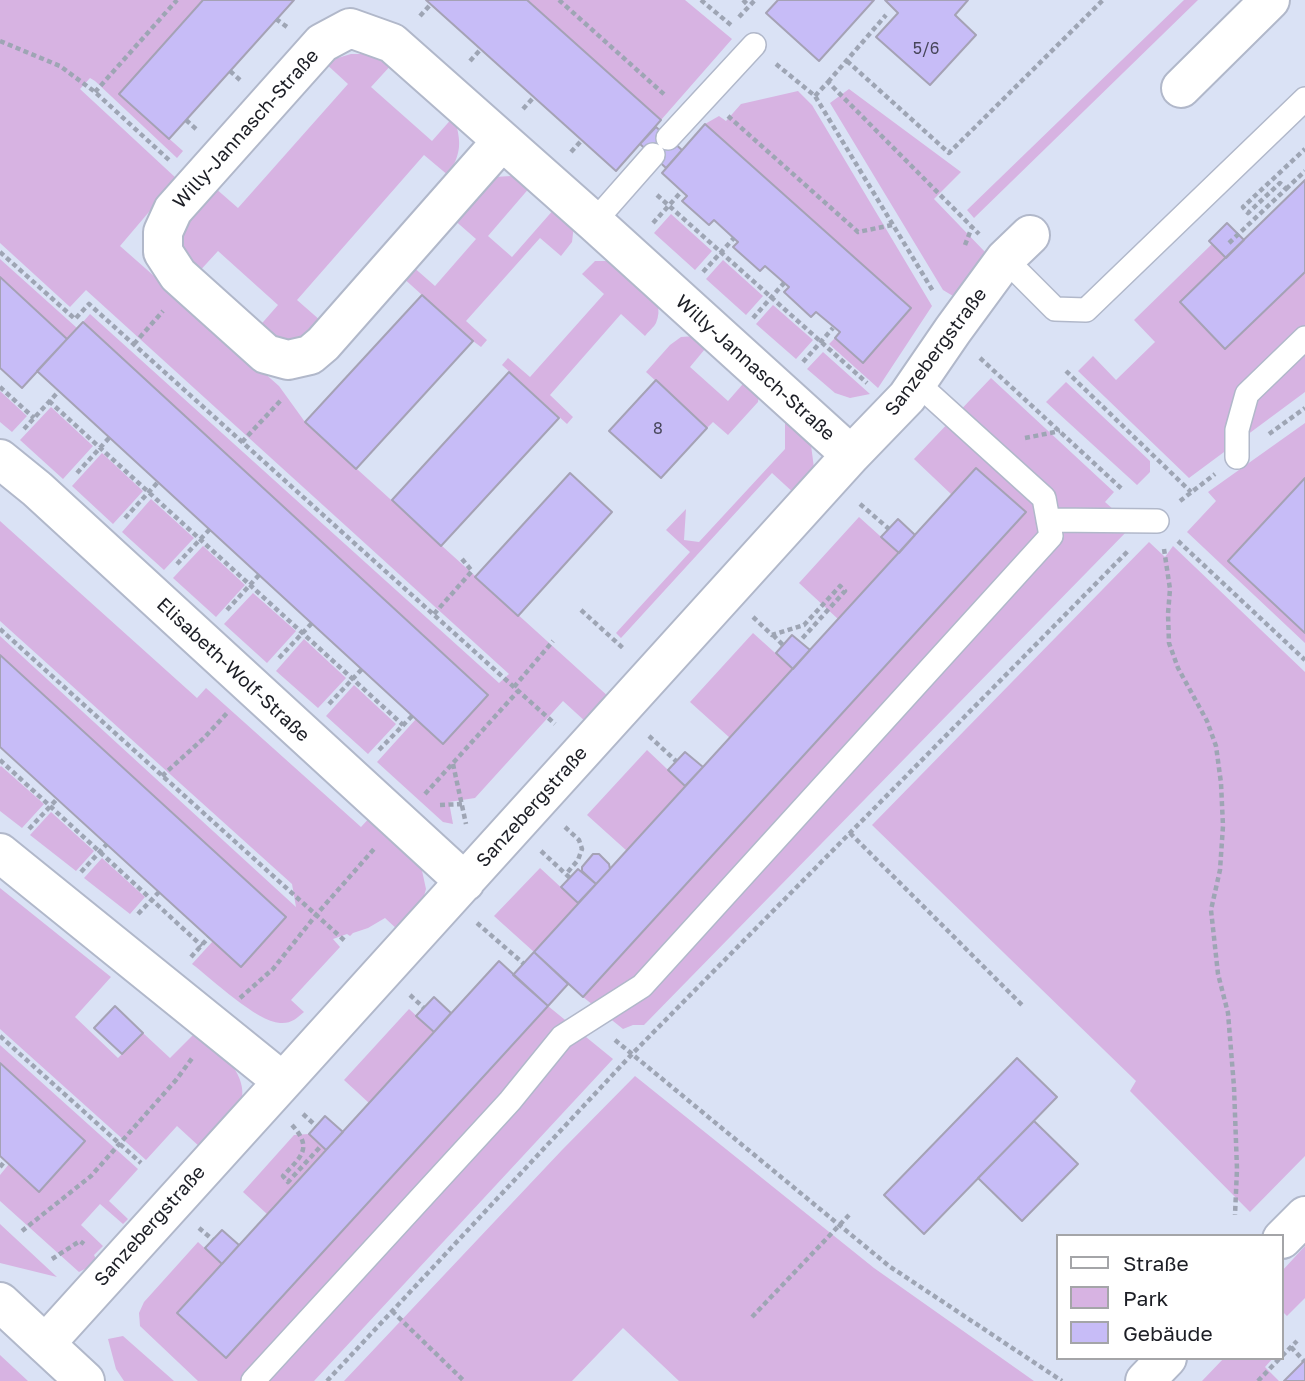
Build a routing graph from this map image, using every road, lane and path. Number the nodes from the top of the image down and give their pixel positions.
1 (177, 0) edge
2 (559, 0) edge
3 (701, 0) edge
4 (743, 0) edge
5 (755, 0) edge
6 (1103, 0) edge
7 (1270, 0) edge
8 (749, 6) junction
9 (886, 15) dead end
10 (739, 16) dead end
11 (0, 41) edge
12 (754, 45) junction
13 (846, 61) junction
14 (828, 82) junction
15 (1181, 88) dead end
16 (95, 92) junction
17 (816, 96) junction
18 (706, 97) junction
19 (1305, 99) edge
20 (688, 116) junction
21 (502, 141) junction
22 (1305, 149) edge
23 (178, 168) dead end
24 (1305, 171) edge
25 (635, 176) junction
26 (1286, 189) junction
27 (682, 191) dead end
28 (669, 206) junction
29 (594, 222) junction
30 (892, 225) junction
31 (646, 231) dead end
32 (734, 238) dead end
33 (1229, 243) dead end
34 (1017, 247) junction
35 (0, 252) edge
36 (721, 253) junction
37 (698, 278) dead end
38 (784, 283) dead end
39 (935, 295) dead end
40 (771, 298) junction
41 (748, 324) dead end
42 (833, 328) dead end
43 (1305, 338) edge
44 (821, 342) junction
45 (288, 360) junction
46 (798, 368) dead end
47 (1066, 371) dead end
48 (917, 383) junction
49 (0, 387) edge
50 (870, 387) dead end
51 (59, 391) dead end
52 (49, 401) junction
53 (34, 418) junction
54 (110, 438) dead end
55 (242, 442) junction
56 (10, 446) edge
57 (100, 448) junction
58 (851, 455) junction
59 (1237, 457) dead end
60 (73, 477) dead end
61 (158, 482) dead end
62 (149, 492) junction
63 (1191, 492) dead end
64 (857, 501) dead end
65 (1048, 520) junction
66 (122, 521) dead end
67 (1157, 521) junction
68 (210, 529) dead end
69 (889, 529) dead end
70 (200, 540) junction
71 (462, 559) dead end
72 (173, 568) dead end
73 (259, 575) dead end
74 (250, 585) junction
75 (581, 610) dead end
76 (223, 614) dead end
77 (434, 614) junction
78 (752, 617) dead end
79 (312, 623) dead end
80 (0, 629) edge
81 (303, 633) junction
82 (772, 635) junction
83 (553, 641) dead end
84 (800, 641) dead end
85 (783, 645) dead end
86 (631, 655) dead end
87 (362, 669) dead end
88 (352, 679) junction
89 (251, 686) junction
90 (516, 689) junction
91 (325, 708) dead end
92 (412, 716) dead end
93 (403, 724) junction
94 (646, 734) dead end
95 (584, 750) junction
96 (6, 752) dead end
97 (376, 753) dead end
98 (0, 759) edge
99 (676, 761) dead end
100 (453, 763) junction
101 (162, 776) junction
102 (57, 799) dead end
103 (50, 806) junction
104 (399, 821) junction
105 (563, 825) dead end
106 (467, 832) dead end
107 (850, 833) junction
108 (11, 844) edge
109 (107, 844) dead end
110 (100, 851) junction
111 (540, 851) dead end
112 (75, 878) dead end
113 (465, 882) junction
114 (159, 892) dead end
115 (151, 900) junction
116 (316, 915) junction
117 (476, 921) dead end
118 (130, 922) dead end
119 (209, 937) dead end
120 (345, 942) dead end
121 (202, 946) junction
122 (184, 964) dead end
123 (523, 964) dead end
124 (415, 999) dead end
125 (1022, 1004) dead end
126 (424, 1008) dead end
127 (215, 1026) junction
128 (0, 1035) edge
129 (633, 1053) junction
130 (282, 1081) junction
131 (308, 1118) dead end
132 (292, 1125) dead end
133 (316, 1126) dead end
134 (120, 1144) junction
135 (321, 1146) dead end
136 (5, 1161) dead end
137 (141, 1163) dead end
138 (0, 1167) edge
139 (849, 1215) dead end
140 (1236, 1215) dead end
141 (1305, 1216) edge
142 (839, 1225) junction
143 (22, 1231) dead end
144 (204, 1231) dead end
145 (1284, 1237) edge
146 (213, 1240) dead end
147 (0, 1302) edge
148 (393, 1311) junction
149 (752, 1317) dead end
150 (1297, 1341) dead end
151 (45, 1344) junction
152 (1291, 1347) junction
153 (1284, 1354) edge
154 (1165, 1360) edge
155 (1278, 1360) edge
156 (1304, 1361) edge
157 (85, 1381) edge
158 (253, 1381) edge
159 (327, 1381) edge
160 (464, 1381) edge
161 (1062, 1381) edge
162 (1145, 1381) edge
163 (1258, 1381) edge

1 - 16 path
2 - 20 path
3 - 12 path
4 - 8 path
5 - 8 path
6 - 13 path
7 - 15 street
8 - 10 path
9 - 13 path
11 - 16 path
12 - 17 path
12 - 18 lane
13 - 14 path
14 - 17 path
14 - 34 path
16 - 23 path
17 - 30 path
18 - 20 lane
18 - 30 path
19 - 34 lane
20 - 25 lane
21 - 29 street, Willy-Jannasch-Straße
21 - 45 street
21 - 45 street, Willy-Jannasch-Straße
22 - 26 path
24 - 26 path
25 - 28 path
25 - 29 lane
26 - 33 path
27 - 28 path
28 - 31 path
28 - 36 path
29 - 58 street, Willy-Jannasch-Straße
30 - 39 path
32 - 36 path
34 - 48 street, Sanzebergstraße
35 - 55 path
36 - 37 path
36 - 40 path
38 - 40 path
40 - 41 path
40 - 44 path
42 - 44 path
43 - 59 lane
44 - 46 path
44 - 50 path
45 - 55 path
47 - 63 path
48 - 58 street, Sanzebergstraße
48 - 65 lane
49 - 53 path
51 - 52 path
52 - 53 path
52 - 57 path
53 - 56 path
54 - 57 path
55 - 77 path
56 - 89 street, Elisabeth-Wolf-Straße
57 - 60 path
57 - 62 path
58 - 95 street, Sanzebergstraße
61 - 62 path
62 - 66 path
62 - 70 path
64 - 69 path
65 - 67 lane
65 - 158 lane
67 - 107 path
67 - 140 path
68 - 70 path
70 - 72 path
70 - 74 path
71 - 77 path
73 - 74 path
74 - 76 path
74 - 81 path
75 - 86 path
77 - 90 path
78 - 82 path
79 - 81 path
80 - 101 path
81 - 88 path
81 - 89 path
82 - 84 path
82 - 85 path
83 - 90 path
87 - 88 path
88 - 91 path
88 - 93 path
89 - 101 path
89 - 104 street, Elisabeth-Wolf-Straße
90 - 95 path
90 - 100 path
92 - 93 path
93 - 97 path
94 - 99 path
95 - 113 street, Sanzebergstraße
96 - 98 path
98 - 103 path
100 - 104 path
100 - 106 path
101 - 116 path
102 - 103 path
103 - 108 path
103 - 110 path
104 - 113 street, Elisabeth-Wolf-Straße
104 - 116 path
105 - 111 path
107 - 125 path
107 - 129 path
108 - 127 street
109 - 110 path
110 - 112 path
110 - 115 path
113 - 130 street, Sanzebergstraße
114 - 115 path
115 - 118 path
115 - 121 path
116 - 120 path
116 - 127 path
117 - 123 path
119 - 121 path
121 - 122 path
124 - 126 path
127 - 130 street
127 - 134 path
128 - 134 path
129 - 142 path
129 - 148 path
130 - 151 street, Sanzebergstraße
131 - 133 path
132 - 135 path
134 - 137 path
134 - 143 path
136 - 138 path
139 - 142 path
141 - 145 street
142 - 149 path
142 - 161 path
144 - 146 path
147 - 151 street
148 - 159 path
148 - 160 path
150 - 152 path
151 - 157 street
152 - 153 path
152 - 156 path
154 - 162 street
155 - 163 path

